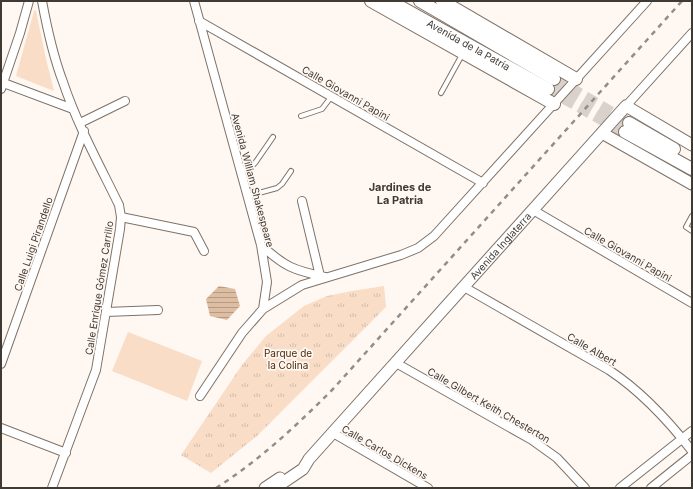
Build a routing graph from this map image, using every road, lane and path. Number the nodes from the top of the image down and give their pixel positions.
1 (29, 1) edge
2 (42, 1) edge
3 (194, 1) edge
4 (371, 1) edge
5 (390, 1) edge
6 (420, 1) edge
7 (442, 1) edge
8 (647, 1) edge
9 (200, 21) junction
10 (692, 33) edge
11 (463, 53) junction
12 (576, 79) junction
13 (2, 85) edge
14 (441, 93) dead end
15 (332, 97) junction
16 (125, 101) dead end
17 (554, 104) junction
18 (626, 106) junction
19 (73, 109) junction
20 (301, 116) dead end
21 (80, 123) junction
22 (627, 128) tunnel mouth
23 (84, 131) junction
24 (602, 133) junction
25 (273, 138) dead end
26 (692, 145) edge
27 (678, 157) junction
28 (692, 159) edge
29 (692, 169) edge
30 (240, 170) junction
31 (291, 171) dead end
32 (692, 173) edge
33 (483, 183) junction
34 (692, 184) edge
35 (248, 196) junction
36 (302, 201) dead end
37 (533, 210) junction
38 (692, 216) edge
39 (121, 217) junction
40 (692, 231) edge
41 (261, 245) junction
42 (204, 251) dead end
43 (275, 258) junction
44 (264, 266) junction
45 (324, 277) junction
46 (464, 287) junction
47 (692, 303) edge
48 (263, 309) junction
49 (158, 310) dead end
50 (106, 312) junction
51 (396, 363) junction
52 (1, 364) edge
53 (200, 396) dead end
54 (1, 428) edge
55 (692, 431) edge
56 (333, 433) junction
57 (682, 439) junction
58 (692, 451) edge
59 (66, 453) junction
60 (692, 455) edge
61 (309, 459) junction
62 (287, 484) edge
63 (52, 488) edge
64 (265, 488) edge
65 (276, 488) edge
66 (428, 488) edge
67 (585, 488) edge
68 (620, 488) edge
69 (651, 488) edge

1 - 13 street
2 - 19 street, Calle Enrique Gómez Carrillo
3 - 9 street, Avenida William Shakespeare
4 - 11 main road
5 - 6 main road, Avenida de la Patria
7 - 12 main road
8 - 12 street
9 - 15 street, Calle Giovanni Papini
9 - 30 street, Avenida William Shakespeare
10 - 18 street, Avenida Inglaterra
11 - 14 lane
11 - 17 main road
12 - 17 street
13 - 19 street
15 - 20 lane
15 - 33 street, Calle Giovanni Papini
16 - 21 street
17 - 33 street
18 - 24 street, Avenida Inglaterra
18 - 26 street
19 - 21 street, Calle Enrique Gómez Carrillo
21 - 23 street, Calle Enrique Gómez Carrillo
22 - 27 main road
23 - 39 street, Calle Enrique Gómez Carrillo
23 - 52 street, Calle Luigi Pirandello
24 - 34 street
24 - 37 street, Avenida Inglaterra
25 - 30 lane
27 - 28 main road
27 - 29 main road
27 - 32 main road
30 - 35 street, Avenida William Shakespeare
31 - 35 lane
33 - 45 street
35 - 41 street, Avenida William Shakespeare
36 - 45 street
37 - 46 street, Avenida Inglaterra
37 - 47 street, Calle Giovanni Papini
38 - 40 lane
39 - 42 street
39 - 50 street, Calle Enrique Gómez Carrillo
41 - 43 street
41 - 44 street, Avenida William Shakespeare
43 - 44 street
43 - 45 street
44 - 48 street, Avenida William Shakespeare
45 - 48 street
46 - 51 street, Avenida Inglaterra
46 - 57 street, Calle Albert
48 - 53 street
49 - 50 street
50 - 59 street, Calle Enrique Gómez Carrillo
51 - 56 street, Avenida Inglaterra
51 - 67 street, Calle Gilbert Keith Chesterton
54 - 59 street
55 - 57 street
56 - 61 street, Avenida Inglaterra
56 - 66 street, Calle Carlos Dickens
57 - 58 street, Calle Albert
57 - 68 street
59 - 63 street, Calle Enrique Gómez Carrillo
60 - 69 street
61 - 62 street, Avenida Inglaterra
61 - 64 street, Avenida Inglaterra
62 - 65 street, Avenida Inglaterra

